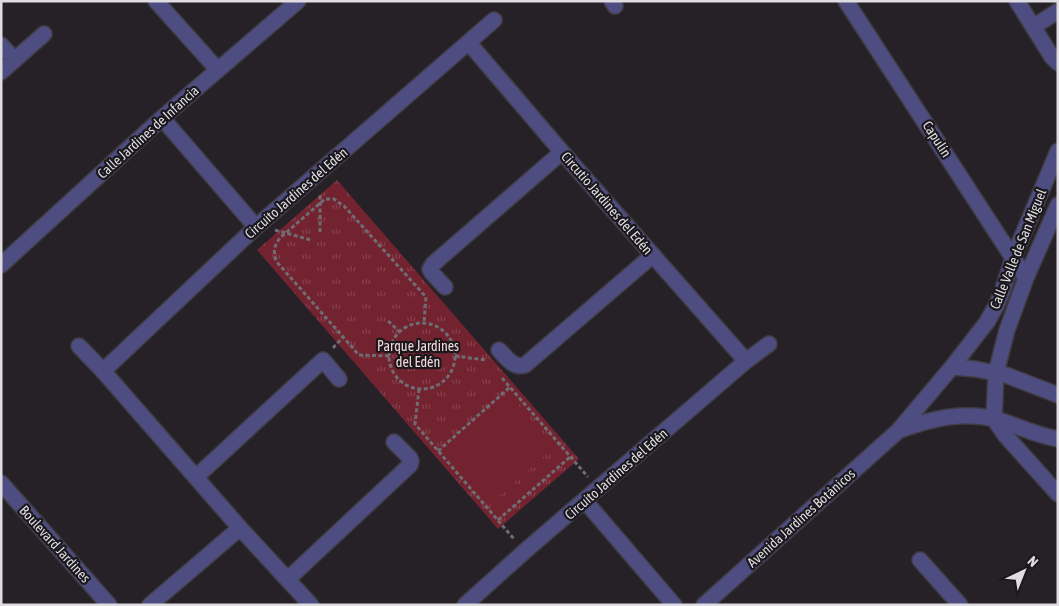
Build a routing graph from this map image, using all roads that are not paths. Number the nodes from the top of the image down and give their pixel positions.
1 (156, 1) edge
2 (298, 1) edge
3 (1017, 1) edge
4 (851, 3) edge
5 (1058, 11) edge
6 (494, 20) dead end
7 (1033, 28) junction
8 (44, 34) dead end
9 (468, 44) junction
10 (1, 45) edge
11 (15, 60) junction
12 (1058, 63) edge
13 (218, 70) junction
14 (1, 72) edge
15 (162, 118) junction
16 (1058, 151) edge
17 (562, 152) junction
18 (1058, 205) edge
19 (256, 226) junction
20 (653, 255) junction
21 (1014, 258) junction
22 (1, 265) edge
23 (1026, 278) junction
24 (444, 287) dead end
25 (987, 322) junction
26 (1007, 330) junction
27 (769, 344) dead end
28 (79, 346) dead end
29 (499, 350) dead end
30 (746, 361) junction
31 (952, 367) junction
32 (103, 371) junction
33 (996, 373) junction
34 (339, 378) dead end
35 (1058, 394) edge
36 (994, 419) junction
37 (898, 431) junction
38 (1058, 439) edge
39 (394, 442) dead end
40 (196, 477) junction
41 (1, 483) edge
42 (1058, 494) edge
43 (585, 501) junction
44 (240, 528) junction
45 (920, 560) dead end
46 (288, 579) junction
47 (103, 602) edge
48 (952, 602) edge
49 (150, 605) edge
50 (311, 605) edge
51 (465, 605) edge
52 (674, 605) edge
53 (704, 605) edge

1 - 13 street
2 - 13 street, Calle Jardines de Infancia
3 - 7 street
4 - 21 street, Capulín
5 - 7 street
6 - 9 street, Circuito Jardines del Edén
7 - 12 street
8 - 11 street
9 - 17 street, Circutio Jardines del Edén
9 - 19 street, Circuito Jardines del Edén
10 - 11 street
11 - 14 street
13 - 15 street, Calle Jardines de Infancia
15 - 19 street
15 - 22 street, Calle Jardines de Infancia
16 - 21 street, Calle Valle de San Miguel
17 - 20 street, Circutio Jardines del Edén
17 - 24 street
18 - 23 street, Calle Valle de San Miguel
19 - 32 street, Circuito Jardines del Edén
20 - 29 street
20 - 30 street, Circutio Jardines del Edén
21 - 23 street, Capulín
21 - 25 street, Calle Valle de San Miguel
23 - 26 street, Calle Valle de San Miguel
25 - 26 street
25 - 31 street, Calle Valle de San Miguel
26 - 33 street, Calle Valle de San Miguel
27 - 30 street, Circuito Jardines del Edén
28 - 32 street
30 - 43 street, Circuito Jardines del Edén
31 - 33 street
31 - 37 street, Avenida Jardines Botánicos
32 - 40 street
33 - 35 street
33 - 36 street, Calle Valle de San Miguel
34 - 40 street
36 - 37 street, Avenida Jardines Botánicos
36 - 38 street, Avenida Jardines Botánicos
36 - 42 street
37 - 53 street, Avenida Jardines Botánicos
39 - 46 street
40 - 44 street
41 - 47 street, Boulevard Jardines
43 - 51 street, Circuito Jardines del Edén
43 - 52 street
44 - 46 street
44 - 49 street
45 - 48 street
46 - 50 street

